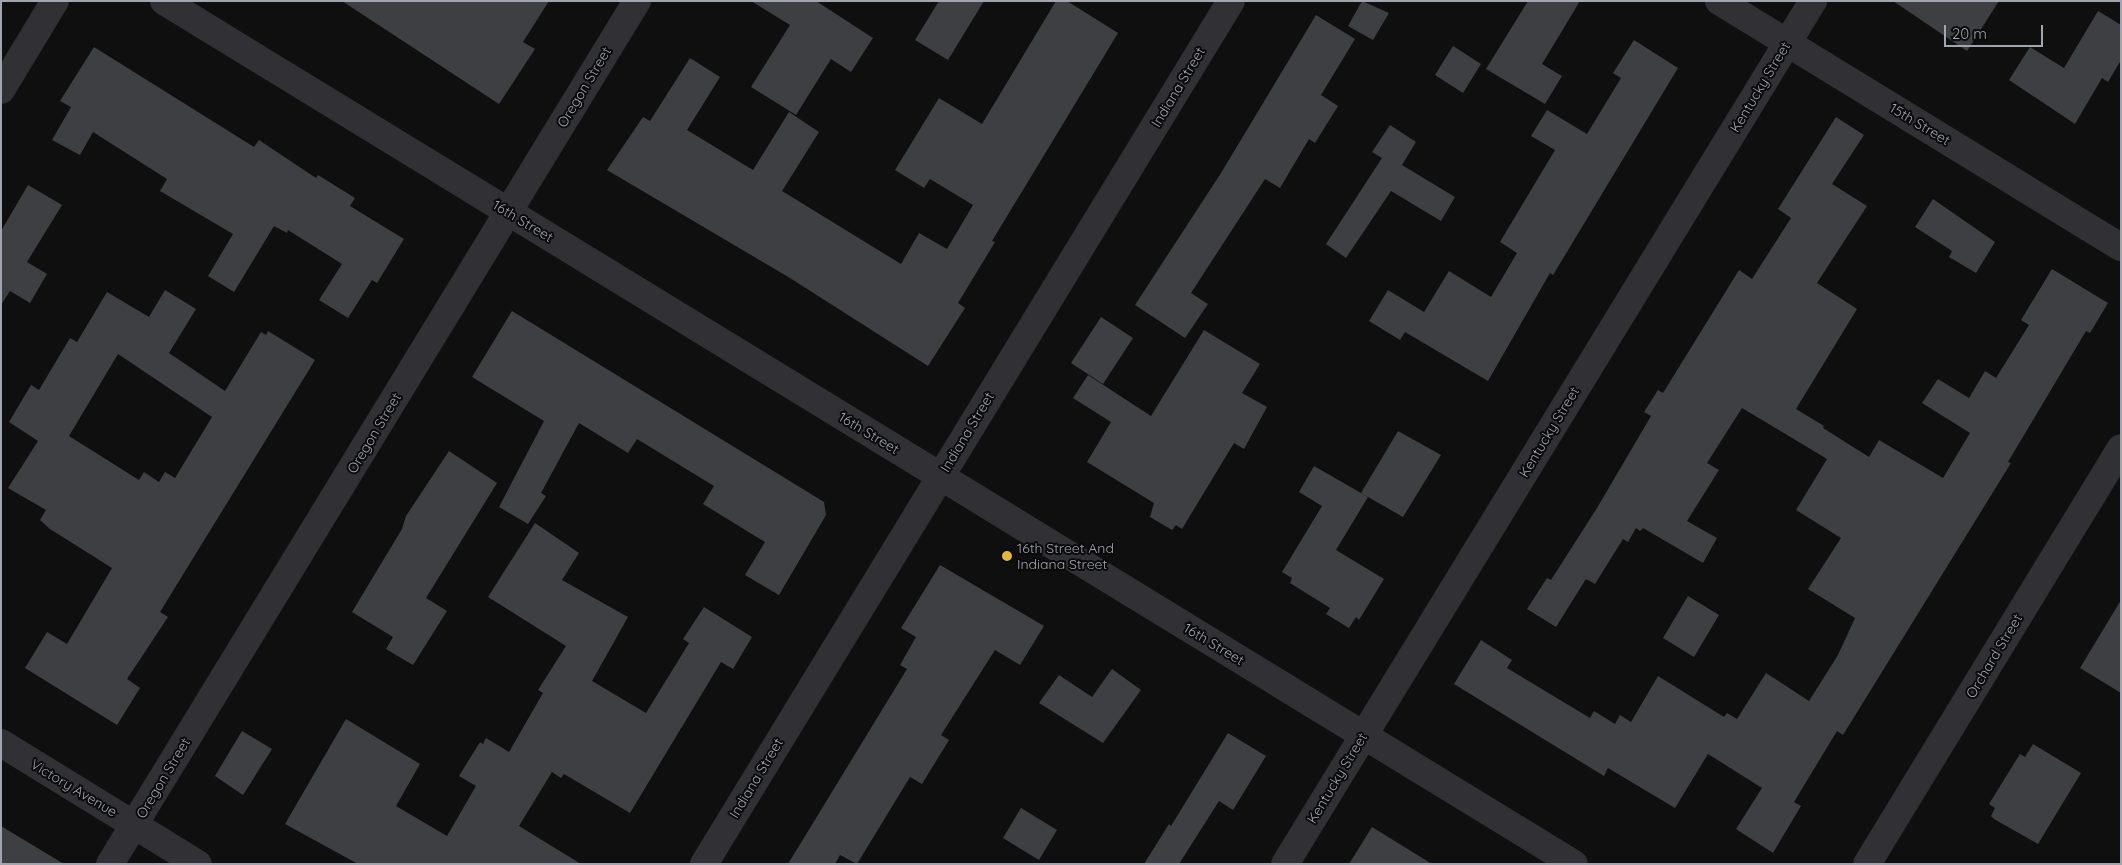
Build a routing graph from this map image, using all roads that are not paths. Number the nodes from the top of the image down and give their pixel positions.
1 (55, 1) edge
2 (164, 1) edge
3 (636, 1) edge
4 (1231, 1) edge
5 (1719, 1) edge
6 (1812, 1) edge
7 (1787, 43) junction
8 (1, 90) edge
9 (508, 212) junction
10 (2121, 247) edge
11 (2121, 448) edge
12 (940, 476) junction
13 (1364, 735) junction
14 (1, 743) edge
15 (134, 825) junction
16 (110, 864) edge
17 (198, 864) edge
18 (704, 864) edge
19 (1285, 864) edge
20 (1574, 864) edge
21 (1866, 864) edge

1 - 8 street
2 - 9 street, 16th Street
3 - 9 street, Oregon Street
4 - 12 street, Indiana Street
5 - 7 street, 15th Street
6 - 7 street, Kentucky Street
7 - 10 street, 15th Street
7 - 13 street, Kentucky Street
9 - 12 street, 16th Street
9 - 15 street, Oregon Street
11 - 21 street, Orchard Street
12 - 13 street, 16th Street
12 - 18 street, Indiana Street
13 - 19 street, Kentucky Street
13 - 20 street, 16th Street
14 - 15 street, Victory Avenue
15 - 16 street, Oregon Street
15 - 17 street, Victory Avenue

